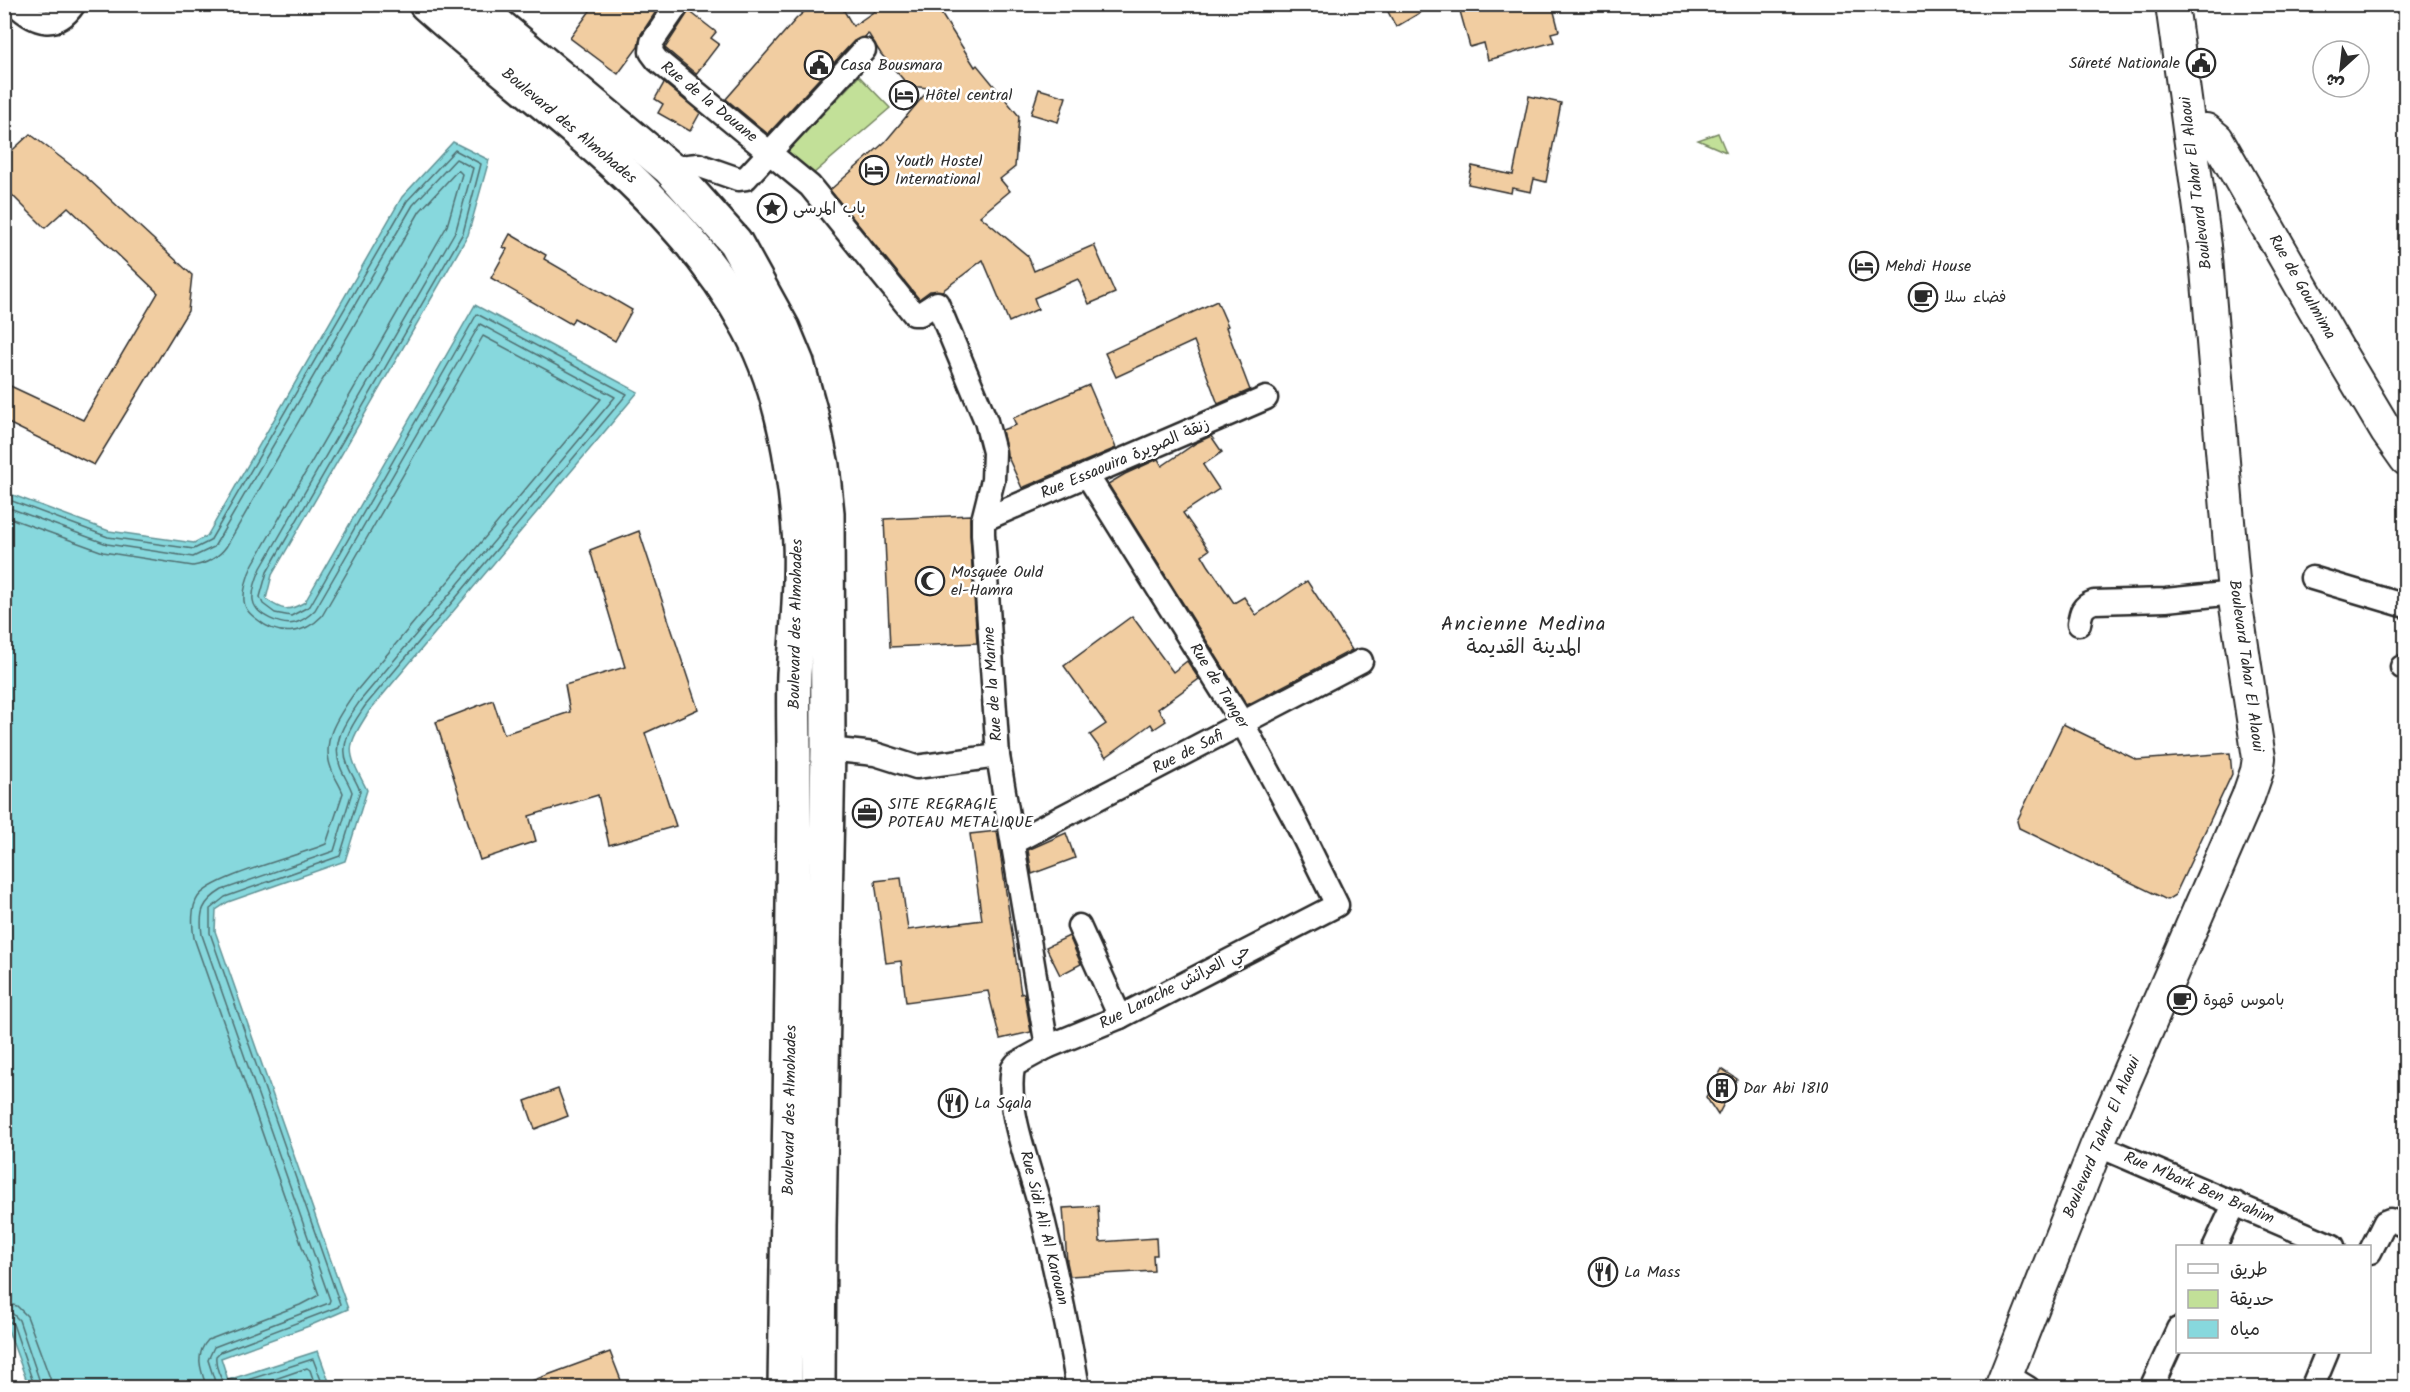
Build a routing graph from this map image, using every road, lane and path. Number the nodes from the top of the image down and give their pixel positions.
1 (15, 4) edge
2 (74, 4) edge
3 (426, 4) edge
4 (473, 4) edge
5 (678, 4) edge
6 (2172, 4) edge
7 (864, 50) dead end
8 (2191, 134) junction
9 (769, 152) junction
10 (669, 168) junction
11 (810, 186) joint
12 (763, 291) junction
13 (733, 303) junction
14 (1266, 398) dead end
15 (2406, 459) edge
16 (1087, 475) junction
17 (983, 520) junction
18 (2312, 578) dead end
19 (2234, 593) junction
20 (2406, 606) edge
21 (2079, 624) dead end
22 (1361, 661) dead end
23 (1243, 724) junction
24 (828, 750) junction
25 (998, 756) junction
26 (1014, 842) junction
27 (1337, 905) joint
28 (1079, 926) dead end
29 (1120, 1017) junction
30 (1047, 1047) junction
31 (1013, 1068) joint
32 (2097, 1145) junction
33 (2235, 1203) junction
34 (2395, 1224) edge
35 (803, 1227) junction
36 (2215, 1245) edge
37 (2331, 1245) edge
38 (2371, 1251) edge
39 (2176, 1333) edge
40 (2327, 1353) edge
41 (2011, 1383) edge
42 (785, 1388) edge
43 (818, 1388) edge
44 (1078, 1388) edge
45 (2151, 1388) edge
46 (2312, 1388) edge

1 - 2 street
3 - 13 main road, Boulevard des Almohades
4 - 10 main road, Boulevard des Almohades
5 - 9 street, Rue de la Douane
6 - 8 street, Boulevard Tahar El Alaoui
7 - 9 street
8 - 15 street, Rue de Goulmima
8 - 19 street, Boulevard Tahar El Alaoui
9 - 10 street
9 - 11 street, Rue de la Douane
10 - 12 main road, Boulevard des Almohades
11 - 17 street, Rue de la Marine
12 - 13 main road
12 - 24 main road, Boulevard des Almohades
13 - 35 main road, Boulevard des Almohades
14 - 16 street, Rue Essaouira زنقة الصويرة
16 - 17 street, Rue Essaouira زنقة الصويرة
16 - 23 street, Rue de Tanger
17 - 25 street, Rue de la Marine
18 - 20 street
19 - 21 street
19 - 32 street, Boulevard Tahar El Alaoui
22 - 23 street, Rue de Safi
23 - 26 street, Rue de Safi
23 - 27 street, Rue de Tanger
24 - 25 street
24 - 35 main road, Boulevard des Almohades
25 - 26 street, Rue de la Marine
26 - 30 street, Rue de la Marine
27 - 29 street, Rue Larache حي العرائش
28 - 29 street
29 - 30 street, Rue Larache حي العرائش
30 - 31 street, Rue Larache حي العرائش
31 - 44 street, Rue Sidi Ali Al Karouan
32 - 33 street, Rue M'bark Ben Brahim
32 - 41 street, Boulevard Tahar El Alaoui
33 - 36 street
33 - 37 street, Rue M'bark Ben Brahim
34 - 38 street
35 - 42 main road, Boulevard des Almohades
35 - 43 main road, Boulevard des Almohades
39 - 45 street
40 - 46 street

